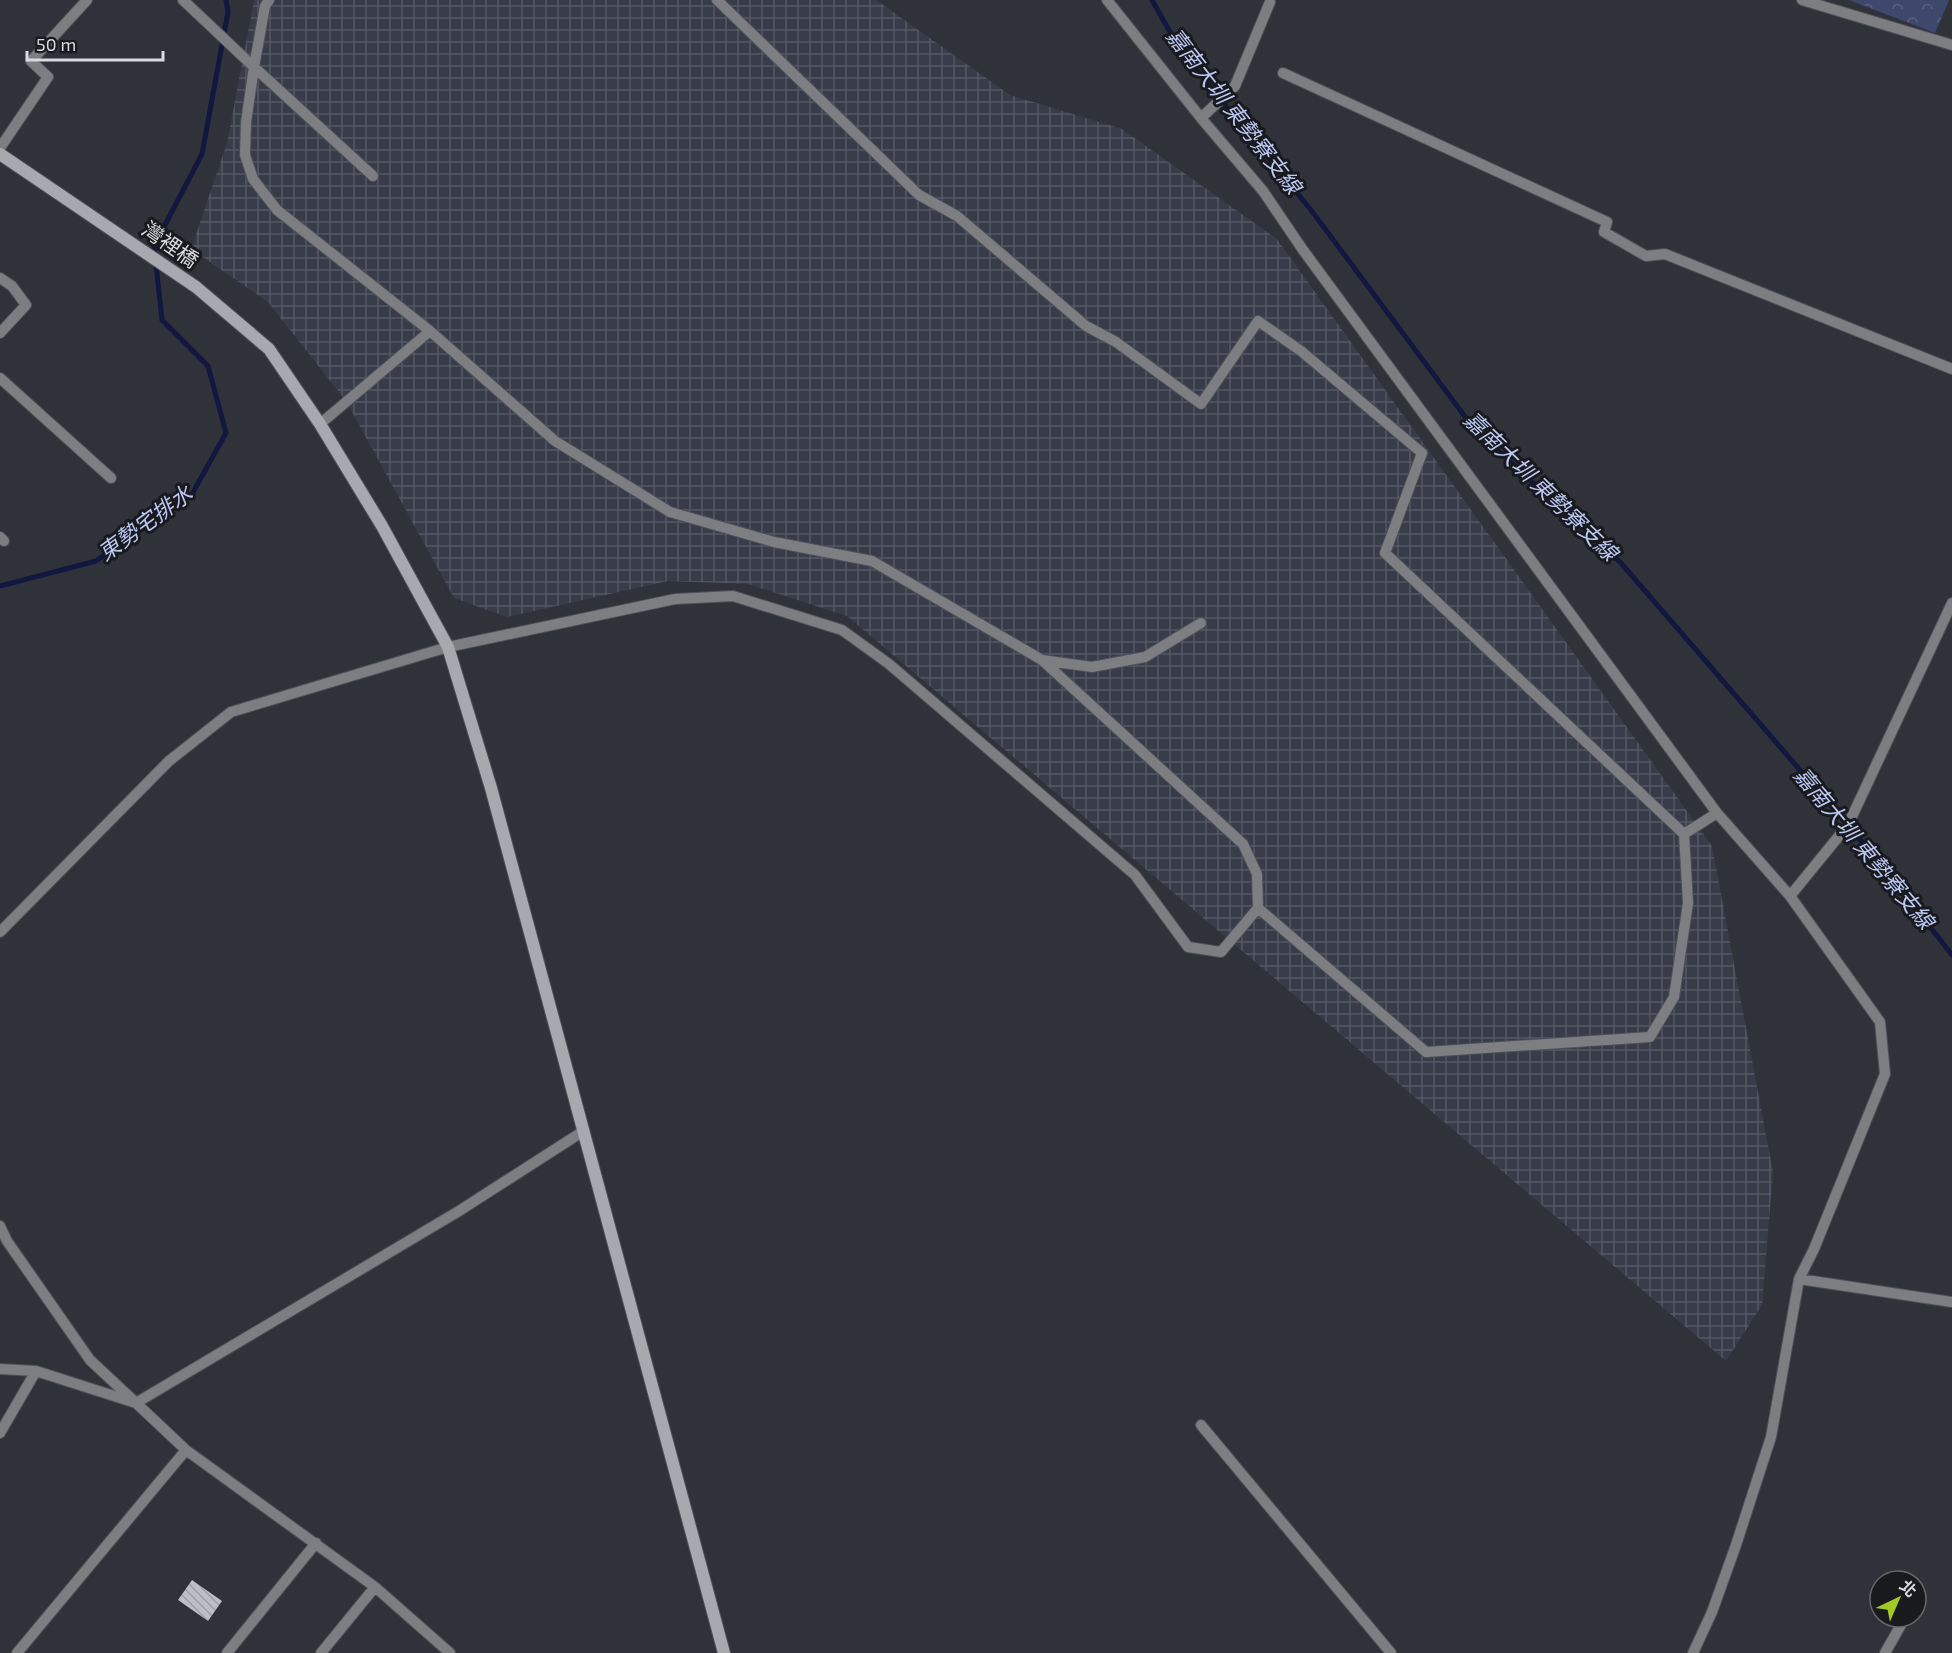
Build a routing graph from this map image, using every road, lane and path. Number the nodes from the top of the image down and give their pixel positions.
1 (87, 0) edge
2 (183, 0) edge
3 (269, 0) edge
4 (717, 0) edge
5 (1107, 0) edge
6 (1802, 0) edge
7 (1270, 2) dead end
8 (1952, 45) edge
9 (254, 67) junction
10 (1282, 73) dead end
11 (1201, 118) junction
12 (0, 148) edge
13 (0, 154) edge
14 (373, 176) dead end
15 (0, 278) edge
16 (429, 331) junction
17 (0, 333) edge
18 (1952, 369) edge
19 (0, 378) edge
20 (320, 424) junction
21 (111, 478) dead end
22 (1952, 603) edge
23 (1200, 623) dead end
24 (448, 647) junction
25 (1042, 660) junction
26 (1717, 813) junction
27 (1684, 834) junction
28 (1790, 896) junction
29 (1258, 909) junction
30 (0, 932) edge
31 (582, 1132) junction
32 (0, 1226) edge
33 (1799, 1278) junction
34 (1952, 1302) edge
35 (0, 1369) edge
36 (36, 1371) junction
37 (136, 1403) junction
38 (1202, 1425) dead end
39 (0, 1433) edge
40 (186, 1450) junction
41 (316, 1543) junction
42 (375, 1587) junction
43 (1899, 1629) edge
44 (18, 1653) edge
45 (227, 1653) edge
46 (321, 1653) edge
47 (450, 1653) edge
48 (724, 1653) edge
49 (1391, 1653) edge
50 (1693, 1653) edge
51 (1885, 1653) edge

1 - 12 lane
2 - 9 lane
3 - 9 lane
4 - 27 lane
5 - 11 lane
6 - 8 lane
7 - 11 lane
9 - 14 lane
9 - 16 lane
10 - 18 lane
11 - 26 lane
13 - 20 street, 灣裡橋
15 - 17 lane
16 - 20 lane
16 - 25 lane
19 - 21 lane
20 - 24 street, 灣裡橋
22 - 28 lane
23 - 25 lane
24 - 29 lane
24 - 30 lane
24 - 31 street, 灣裡橋
25 - 29 lane
26 - 27 lane
26 - 28 lane
27 - 29 lane
28 - 33 lane
31 - 37 lane
31 - 48 street, 灣裡橋
32 - 37 lane
33 - 34 lane
33 - 50 lane
35 - 36 lane
36 - 37 lane
36 - 39 lane
37 - 40 lane
38 - 49 lane
40 - 41 lane
40 - 44 lane
41 - 42 lane
41 - 45 lane
42 - 46 lane
42 - 47 lane
43 - 51 lane

